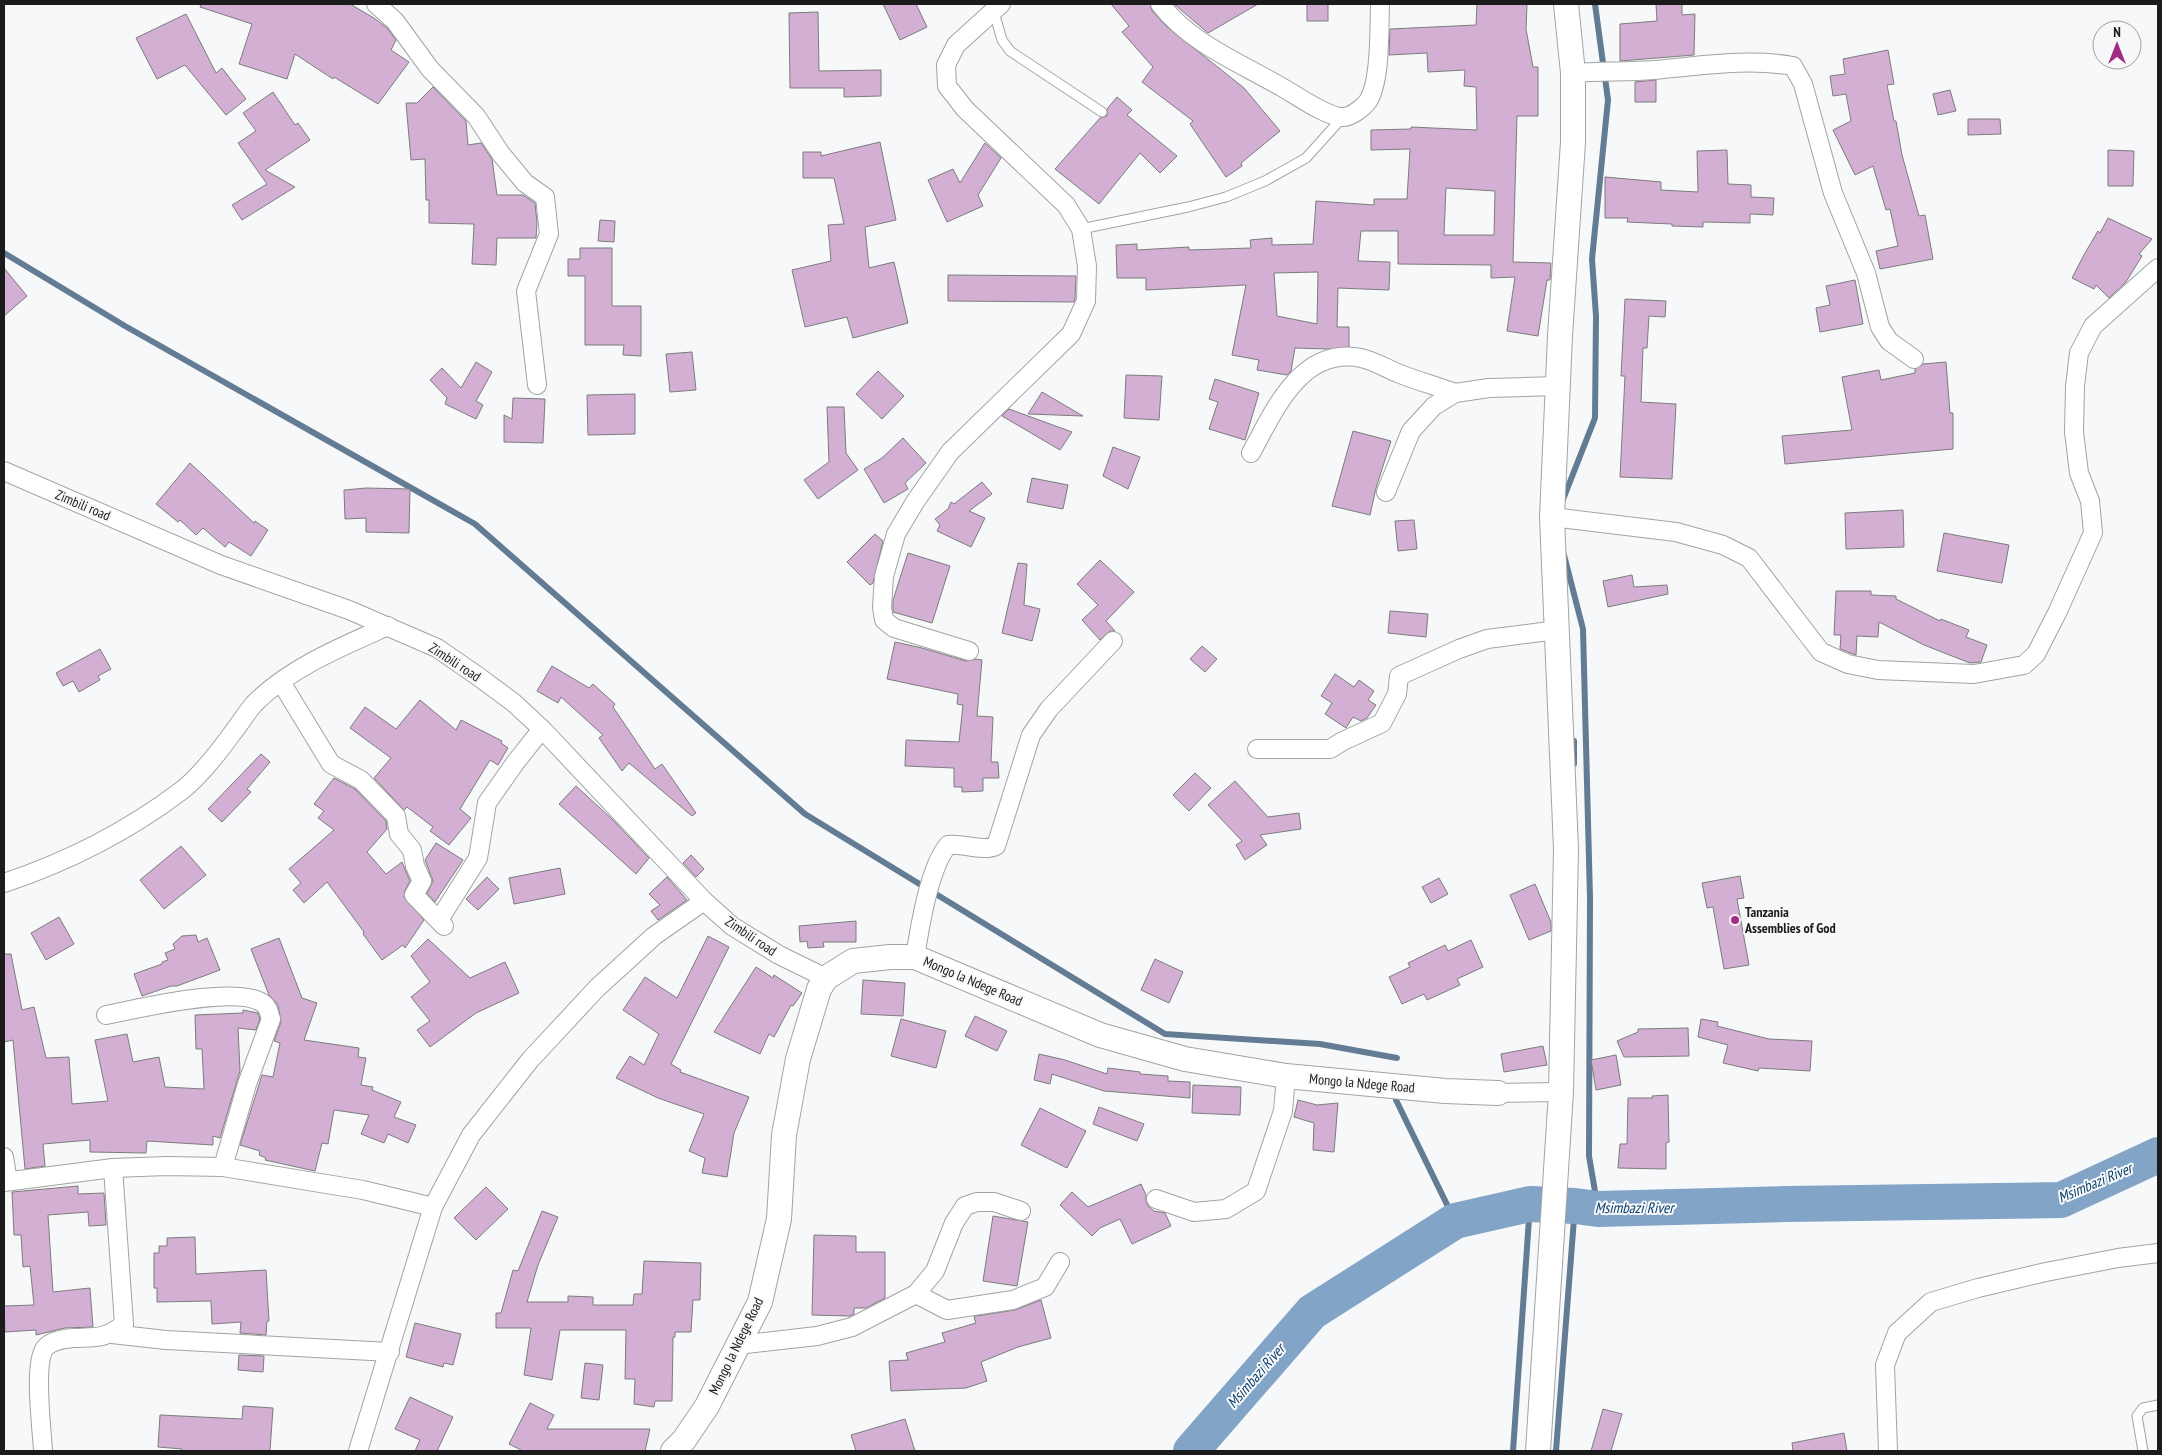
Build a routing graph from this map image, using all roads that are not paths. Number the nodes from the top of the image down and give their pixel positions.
1 (376, 4) edge
2 (1160, 4) edge
3 (1380, 4) edge
4 (1566, 4) edge
5 (997, 8) edge
6 (1573, 73) junction
7 (1102, 112) dead end
8 (1342, 118) junction
9 (1081, 228) junction
10 (2158, 268) edge
11 (1914, 359) dead end
12 (537, 385) dead end
13 (1558, 386) junction
14 (1454, 393) junction
15 (1251, 453) dead end
16 (4, 471) edge
17 (1386, 492) dead end
18 (1552, 517) junction
19 (388, 626) junction
20 (1557, 630) junction
21 (1113, 640) dead end
22 (969, 651) dead end
23 (281, 682) junction
24 (542, 729) junction
25 (1257, 749) dead end
26 (4, 883) edge
27 (704, 900) junction
28 (915, 957) junction
29 (826, 978) junction
30 (106, 1015) dead end
31 (1286, 1076) junction
32 (1561, 1092) junction
33 (1498, 1093) joint
34 (4, 1157) edge
35 (222, 1167) junction
36 (113, 1168) junction
37 (6, 1181) edge
38 (1156, 1199) dead end
39 (433, 1207) junction
40 (1021, 1211) dead end
41 (2158, 1253) edge
42 (1060, 1262) dead end
43 (916, 1294) junction
44 (112, 1334) junction
45 (738, 1344) junction
46 (390, 1352) junction
47 (2158, 1406) edge
48 (43, 1451) edge
49 (358, 1451) edge
50 (673, 1451) edge
51 (1538, 1451) edge
52 (1888, 1451) edge
53 (2143, 1451) edge

1 - 12 street
2 - 8 street
3 - 8 street
4 - 6 main road
5 - 7 lane
5 - 9 street
6 - 11 street
6 - 13 main road
8 - 9 lane
9 - 22 street
10 - 18 street
13 - 14 street
13 - 18 main road
14 - 15 street
14 - 17 street
16 - 19 street, Zimbili road
18 - 20 main road
19 - 23 street
19 - 24 street, Zimbili road
20 - 25 street
20 - 32 main road
21 - 28 street
23 - 24 street
23 - 26 street
24 - 27 street, Zimbili road
27 - 29 street, Zimbili road
27 - 39 street
28 - 29 main road, Mongo la Ndege Road
28 - 31 main road, Mongo la Ndege Road
29 - 45 main road, Mongo la Ndege Road
30 - 35 street
31 - 33 main road, Mongo la Ndege Road
31 - 38 street
32 - 33 street, Mongo la Ndege Road
32 - 51 main road
34 - 37 street
35 - 36 street
35 - 39 street
36 - 37 street
36 - 44 street
39 - 46 street
40 - 43 street
41 - 52 street
42 - 43 street
43 - 45 street
44 - 46 street
44 - 48 street
45 - 50 main road, Mongo la Ndege Road
46 - 49 street
47 - 53 lane

